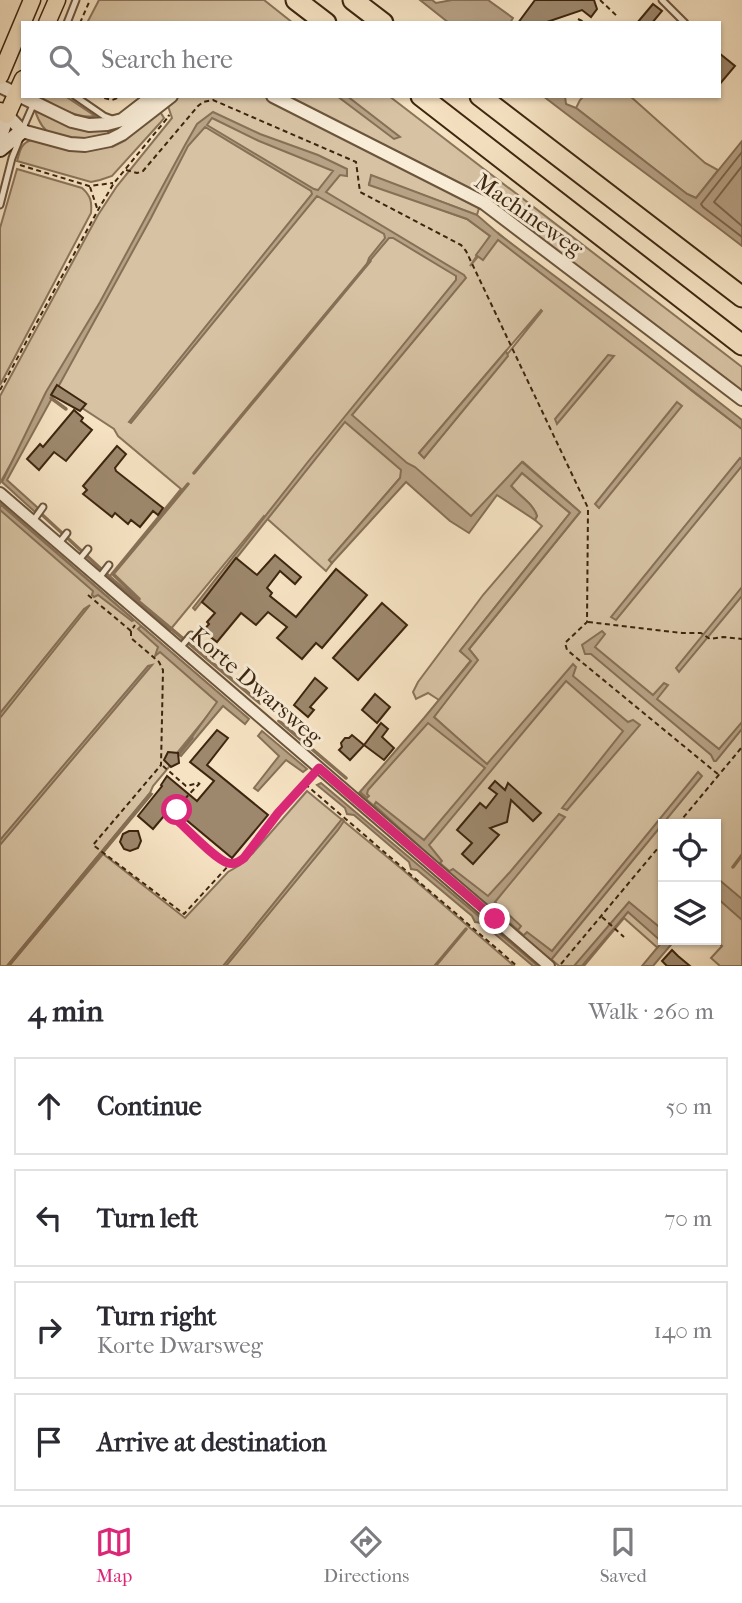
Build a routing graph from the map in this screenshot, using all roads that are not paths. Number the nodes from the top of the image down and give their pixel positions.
1 (32, 0) edge
2 (57, 0) edge
3 (76, 0) edge
4 (296, 0) edge
5 (353, 0) edge
6 (662, 0) edge
7 (23, 21) edge
8 (48, 21) edge
9 (68, 21) edge
10 (323, 21) edge
11 (380, 21) edge
12 (683, 21) edge
13 (21, 26) edge
14 (0, 76) edge
15 (0, 86) edge
16 (21, 88) edge
17 (78, 98) edge
18 (277, 98) edge
19 (424, 98) edge
20 (483, 98) edge
21 (36, 99) edge
22 (161, 99) edge
23 (2, 109) edge
24 (122, 120) junction
25 (22, 131) junction
26 (0, 136) edge
27 (0, 149) edge
28 (0, 205) edge
29 (742, 297) edge
30 (742, 345) edge
31 (742, 399) edge
32 (0, 493) edge
33 (43, 507) dead end
34 (35, 519) junction
35 (67, 533) dead end
36 (60, 542) junction
37 (88, 549) dead end
38 (81, 559) junction
39 (109, 565) dead end
40 (100, 575) junction
41 (191, 635) dead end
42 (182, 646) junction
43 (549, 966) edge

1 - 7 main road
2 - 8 main road
3 - 9 lane
4 - 10 highway
5 - 11 highway
6 - 12 lane
13 - 14 main road
15 - 16 street
16 - 23 main road
17 - 24 lane
18 - 31 street, Machineweg
19 - 30 highway
20 - 29 highway
21 - 24 street
21 - 25 lane
22 - 24 street
22 - 25 street
23 - 25 street
23 - 26 main road
25 - 27 main road
25 - 28 lane
32 - 34 street, Korte Dwarsweg
33 - 34 lane
34 - 36 street, Korte Dwarsweg
35 - 36 lane
36 - 38 street, Korte Dwarsweg
37 - 38 lane
38 - 40 street, Korte Dwarsweg
39 - 40 lane
40 - 42 street, Korte Dwarsweg
41 - 42 lane
42 - 43 street, Korte Dwarsweg

